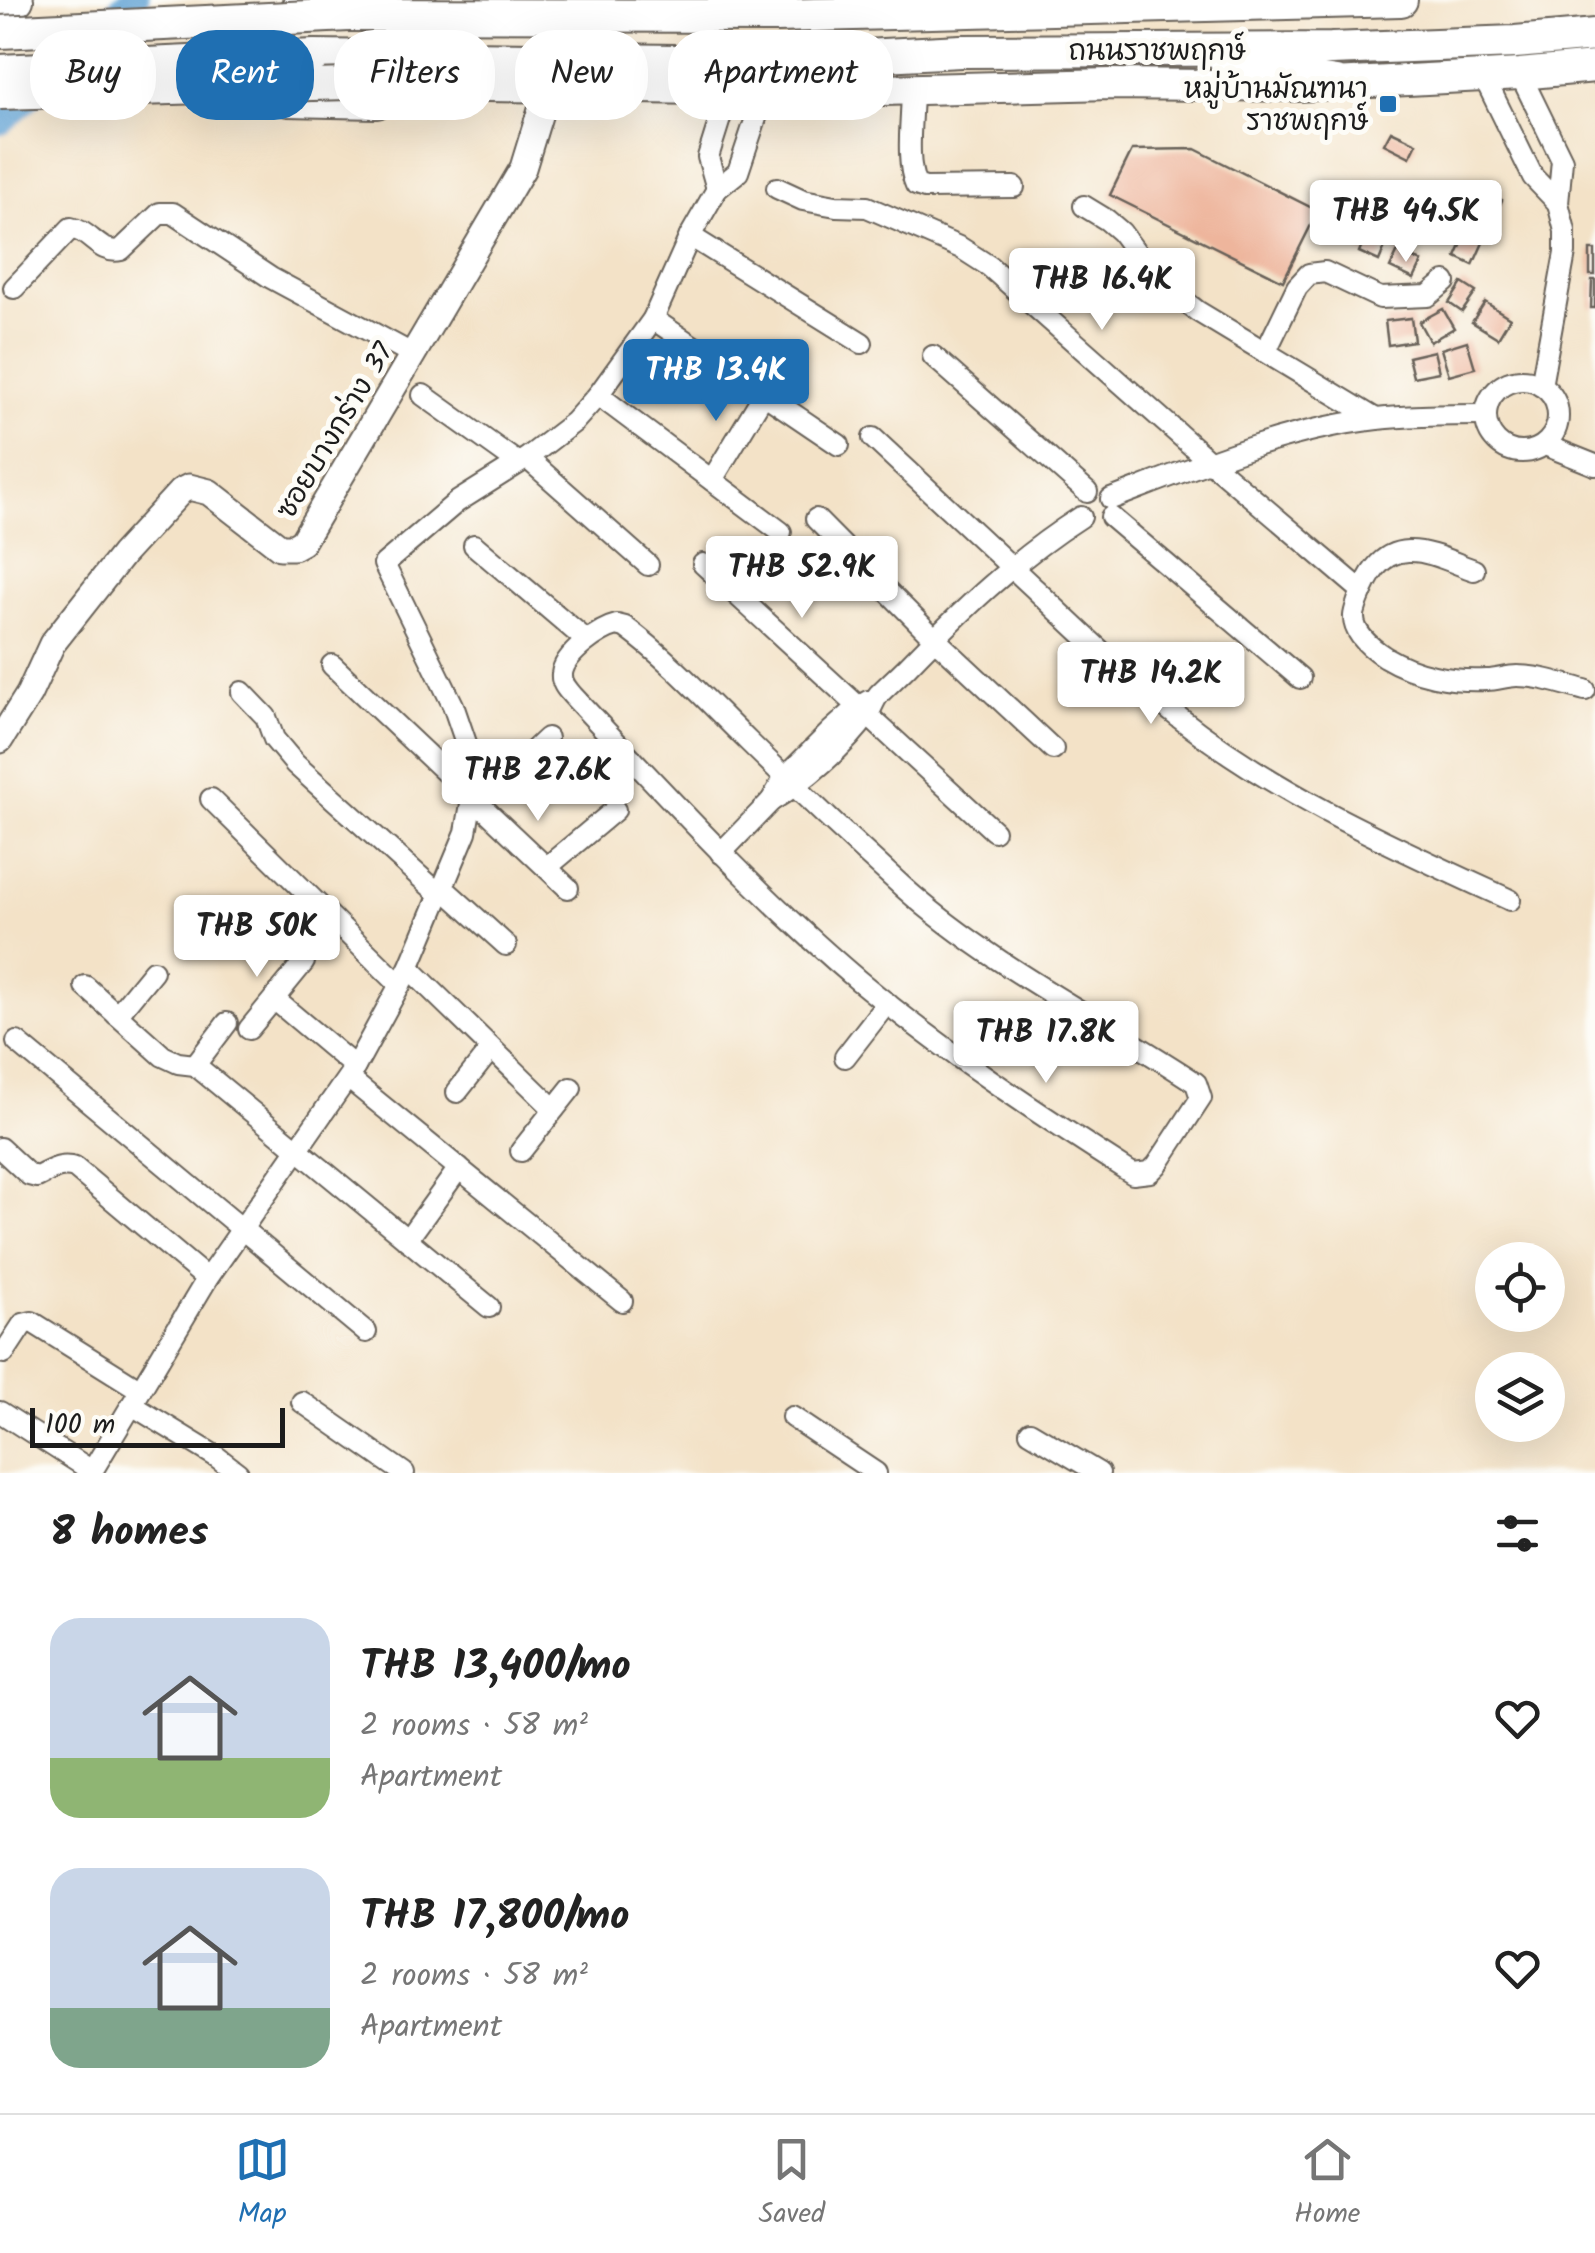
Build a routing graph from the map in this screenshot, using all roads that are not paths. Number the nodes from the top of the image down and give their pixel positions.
1 (18, 0) edge
2 (303, 0) edge
3 (1174, 0) edge
4 (1401, 0) edge
5 (0, 1) edge
6 (1130, 8) junction
7 (0, 32) edge
8 (1595, 34) edge
9 (1131, 50) junction
10 (1595, 67) edge
11 (0, 71) edge
12 (1520, 74) junction
13 (1483, 75) junction
14 (1336, 83) junction
15 (668, 89) edge
16 (893, 90) edge
17 (912, 90) junction
18 (0, 94) edge
19 (515, 106) edge
20 (538, 120) edge
21 (720, 120) edge
22 (755, 120) edge
23 (1014, 187) dead end
24 (777, 188) dead end
25 (717, 189) junction
26 (1558, 204) junction
27 (1084, 206) dead end
28 (690, 236) junction
29 (1445, 282) dead end
30 (14, 288) dead end
31 (653, 319) junction
32 (862, 342) dead end
33 (1266, 351) junction
34 (414, 355) junction
35 (933, 356) dead end
36 (1541, 386) junction
37 (764, 394) junction
38 (598, 395) junction
39 (423, 396) dead end
40 (1486, 415) junction
41 (1376, 419) junction
42 (873, 438) dead end
43 (1545, 444) junction
44 (840, 445) dead end
45 (522, 460) junction
46 (1209, 461) junction
47 (1594, 464) edge
48 (712, 480) junction
49 (1087, 492) junction
50 (1111, 508) junction
51 (1081, 518) junction
52 (816, 519) dead end
53 (780, 532) dead end
54 (474, 545) dead end
55 (648, 564) dead end
56 (703, 564) dead end
57 (1011, 567) junction
58 (1474, 570) dead end
59 (1362, 591) junction
60 (934, 638) junction
61 (586, 640) junction
62 (332, 665) dead end
63 (1300, 678) dead end
64 (1584, 690) dead end
65 (242, 692) dead end
66 (867, 706) junction
67 (547, 738) dead end
68 (0, 740) edge
69 (1053, 748) dead end
70 (791, 782) junction
71 (474, 791) junction
72 (210, 799) dead end
73 (614, 810) dead end
74 (994, 831) dead end
75 (721, 853) junction
76 (547, 867) junction
77 (568, 888) dead end
78 (441, 891) junction
79 (1510, 900) dead end
80 (506, 946) dead end
81 (304, 962) dead end
82 (153, 972) dead end
83 (405, 977) junction
84 (85, 986) dead end
85 (274, 999) junction
86 (886, 1003) junction
87 (117, 1014) junction
88 (227, 1023) dead end
89 (249, 1029) dead end
90 (17, 1042) dead end
91 (491, 1050) junction
92 (845, 1057) dead end
93 (196, 1065) junction
94 (351, 1073) junction
95 (571, 1088) dead end
96 (457, 1092) dead end
97 (554, 1109) junction
98 (0, 1148) edge
99 (298, 1150) junction
100 (521, 1151) dead end
101 (459, 1168) junction
102 (240, 1229) junction
103 (407, 1240) junction
104 (206, 1278) junction
105 (622, 1301) dead end
106 (489, 1307) dead end
107 (366, 1332) dead end
108 (4, 1353) dead end
109 (136, 1397) junction
110 (302, 1402) dead end
111 (0, 1412) edge
112 (792, 1417) dead end
113 (1030, 1432) dead end
114 (92, 1472) edge
115 (238, 1473) edge
116 (404, 1473) edge
117 (876, 1473) edge
118 (1099, 1473) edge

1 - 5 main road
2 - 19 main road
3 - 6 main road
4 - 6 main road, ถนนราชพฤกษ์
6 - 7 main road, ถนนราชพฤกษ์, bridge
8 - 9 main road, ถนนราชพฤกษ์
9 - 11 main road, ถนนราชพฤกษ์, bridge
9 - 14 main road
10 - 12 main road
12 - 13 main road
12 - 26 street
13 - 14 main road
13 - 26 street
14 - 17 main road
15 - 18 main road, bridge
16 - 17 main road
17 - 23 street
20 - 34 street, ซอยบางกร่าง 37
21 - 25 street
22 - 25 street
24 - 46 street
25 - 28 street
26 - 36 street
27 - 33 street
28 - 31 street
28 - 32 street
29 - 33 street
30 - 34 street
31 - 37 street
31 - 38 street
33 - 41 street
34 - 68 street, ซอยบางกร่าง 37
35 - 49 street
36 - 40 street
36 - 43 street
37 - 44 street
37 - 48 street
38 - 45 street
38 - 48 street
39 - 45 street
40 - 41 street
40 - 43 street
41 - 46 street
42 - 57 street
43 - 47 street
45 - 55 street
45 - 71 street
46 - 50 street
46 - 59 street
48 - 53 street
49 - 50 street
49 - 51 street
50 - 51 street
50 - 63 street
51 - 57 street
52 - 60 street
54 - 61 street
56 - 66 street
57 - 60 street
57 - 79 street
58 - 59 street
59 - 64 street
60 - 66 street
60 - 69 street
61 - 70 street
61 - 75 street
62 - 71 street
65 - 78 street
66 - 70 street
66 - 74 street
67 - 71 street
70 - 75 street
70 - 86 street
71 - 76 street
71 - 78 street
72 - 83 street
73 - 76 street
75 - 86 street
76 - 77 street
78 - 80 street
78 - 83 street
81 - 85 street
82 - 87 street
83 - 91 street
83 - 94 street
84 - 87 street
85 - 89 street
85 - 94 street
86 - 92 street
87 - 93 street
88 - 93 street
90 - 102 street
91 - 96 street
91 - 97 street
93 - 99 street
94 - 99 street
94 - 101 street
95 - 97 street
97 - 100 street
98 - 104 street
99 - 102 street
99 - 103 street
101 - 103 street
101 - 105 street
102 - 104 street
102 - 107 street
103 - 106 street
104 - 109 street
108 - 109 street
109 - 114 street
109 - 115 street
110 - 116 street
111 - 114 street
112 - 117 street
113 - 118 street

